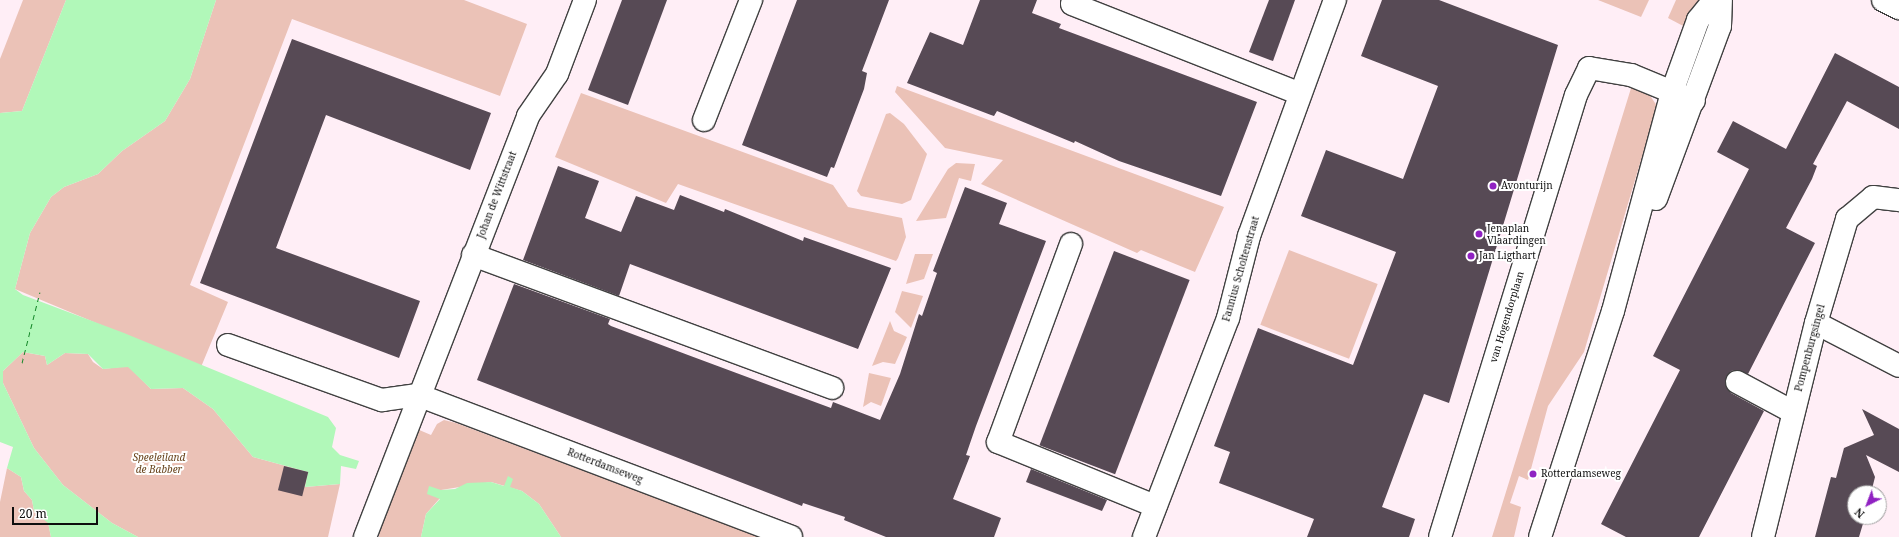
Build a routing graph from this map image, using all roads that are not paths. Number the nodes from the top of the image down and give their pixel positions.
1 (585, 0) edge
2 (751, 0) edge
3 (1074, 0) edge
4 (1335, 0) edge
5 (1714, 0) edge
6 (1720, 0) edge
7 (1883, 0) edge
8 (1899, 8) edge
9 (1672, 92) junction
10 (1300, 94) junction
11 (1694, 101) junction
12 (704, 120) dead end
13 (1899, 200) edge
14 (1070, 244) dead end
15 (473, 255) junction
16 (1613, 311) junction
17 (1816, 323) junction
18 (228, 345) dead end
19 (1899, 366) edge
20 (1737, 382) dead end
21 (832, 388) dead end
22 (418, 395) junction
23 (1793, 412) junction
24 (1155, 506) junction
25 (365, 537) edge
26 (791, 537) edge
27 (1144, 537) edge
28 (1440, 537) edge
29 (1540, 537) edge
30 (1763, 537) edge

1 - 15 street, Johan de Wittstraat
2 - 12 street
3 - 10 street
4 - 10 street, Fannius Scholtenstraat
5 - 9 street
6 - 11 street
7 - 8 street
9 - 11 street, van Hogendorplaan
9 - 16 street
9 - 28 street, van Hogendorplaan
10 - 24 street, Fannius Scholtenstraat
11 - 16 street
13 - 17 street, Pompenburgsingel
14 - 24 street
15 - 21 street
15 - 22 street, Johan de Wittstraat
16 - 29 street
17 - 19 street
17 - 23 street, Pompenburgsingel
18 - 22 street
20 - 23 street
22 - 25 street, Johan de Wittstraat
22 - 26 street, Rotterdamseweg
23 - 30 street, Pompenburgsingel
24 - 27 street, Fannius Scholtenstraat

